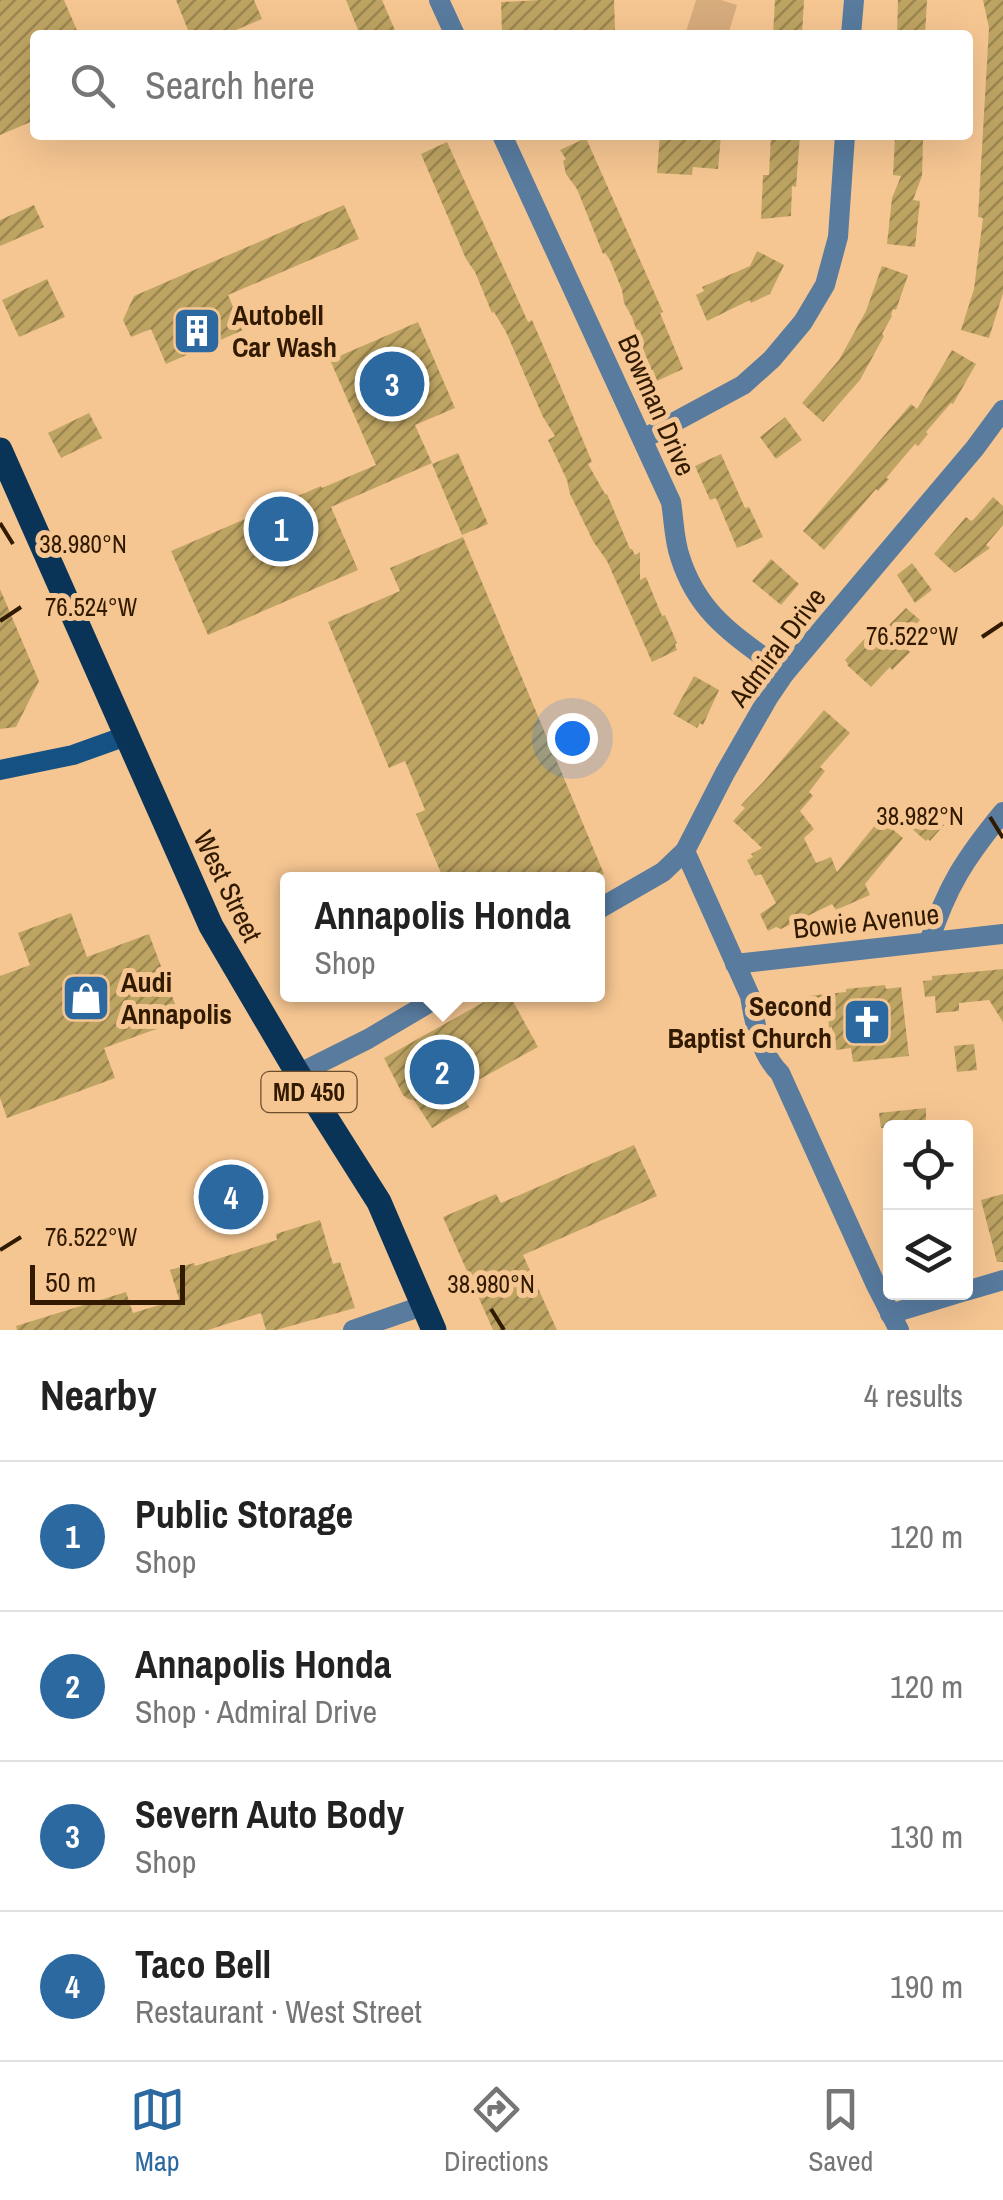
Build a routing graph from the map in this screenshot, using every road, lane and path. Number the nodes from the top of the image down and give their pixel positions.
1 (439, 0) edge
2 (854, 0) edge
3 (453, 30) edge
4 (852, 30) edge
5 (504, 140) edge
6 (845, 140) edge
7 (1003, 410) edge
8 (643, 439) junction
9 (0, 450) edge
10 (785, 672) junction
11 (126, 736) junction
12 (0, 770) edge
13 (1003, 812) edge
14 (685, 851) junction
15 (605, 905) edge
16 (1003, 934) edge
17 (929, 942) junction
18 (735, 964) junction
19 (430, 1002) edge
20 (298, 1074) junction
21 (1003, 1280) edge
22 (973, 1289) edge
23 (945, 1300) edge
24 (425, 1305) junction
25 (894, 1322) edge
26 (353, 1330) edge
27 (434, 1330) edge

1 - 3 street
2 - 4 street
5 - 8 street, Bowman Drive
6 - 8 street
7 - 10 street, Admiral Drive
8 - 10 street, Bowman Drive
9 - 11 main road, West Street / MD 450
10 - 14 street, Admiral Drive
11 - 12 main road
11 - 20 main road, West Street / MD 450
13 - 17 street
14 - 15 street, Admiral Drive
14 - 18 street
16 - 17 street, Bowie Avenue
17 - 18 street, Bowie Avenue
18 - 25 street
19 - 20 street
20 - 24 main road, West Street / MD 450
21 - 22 street
23 - 25 street
24 - 26 street
24 - 27 main road, West Street / MD 450

